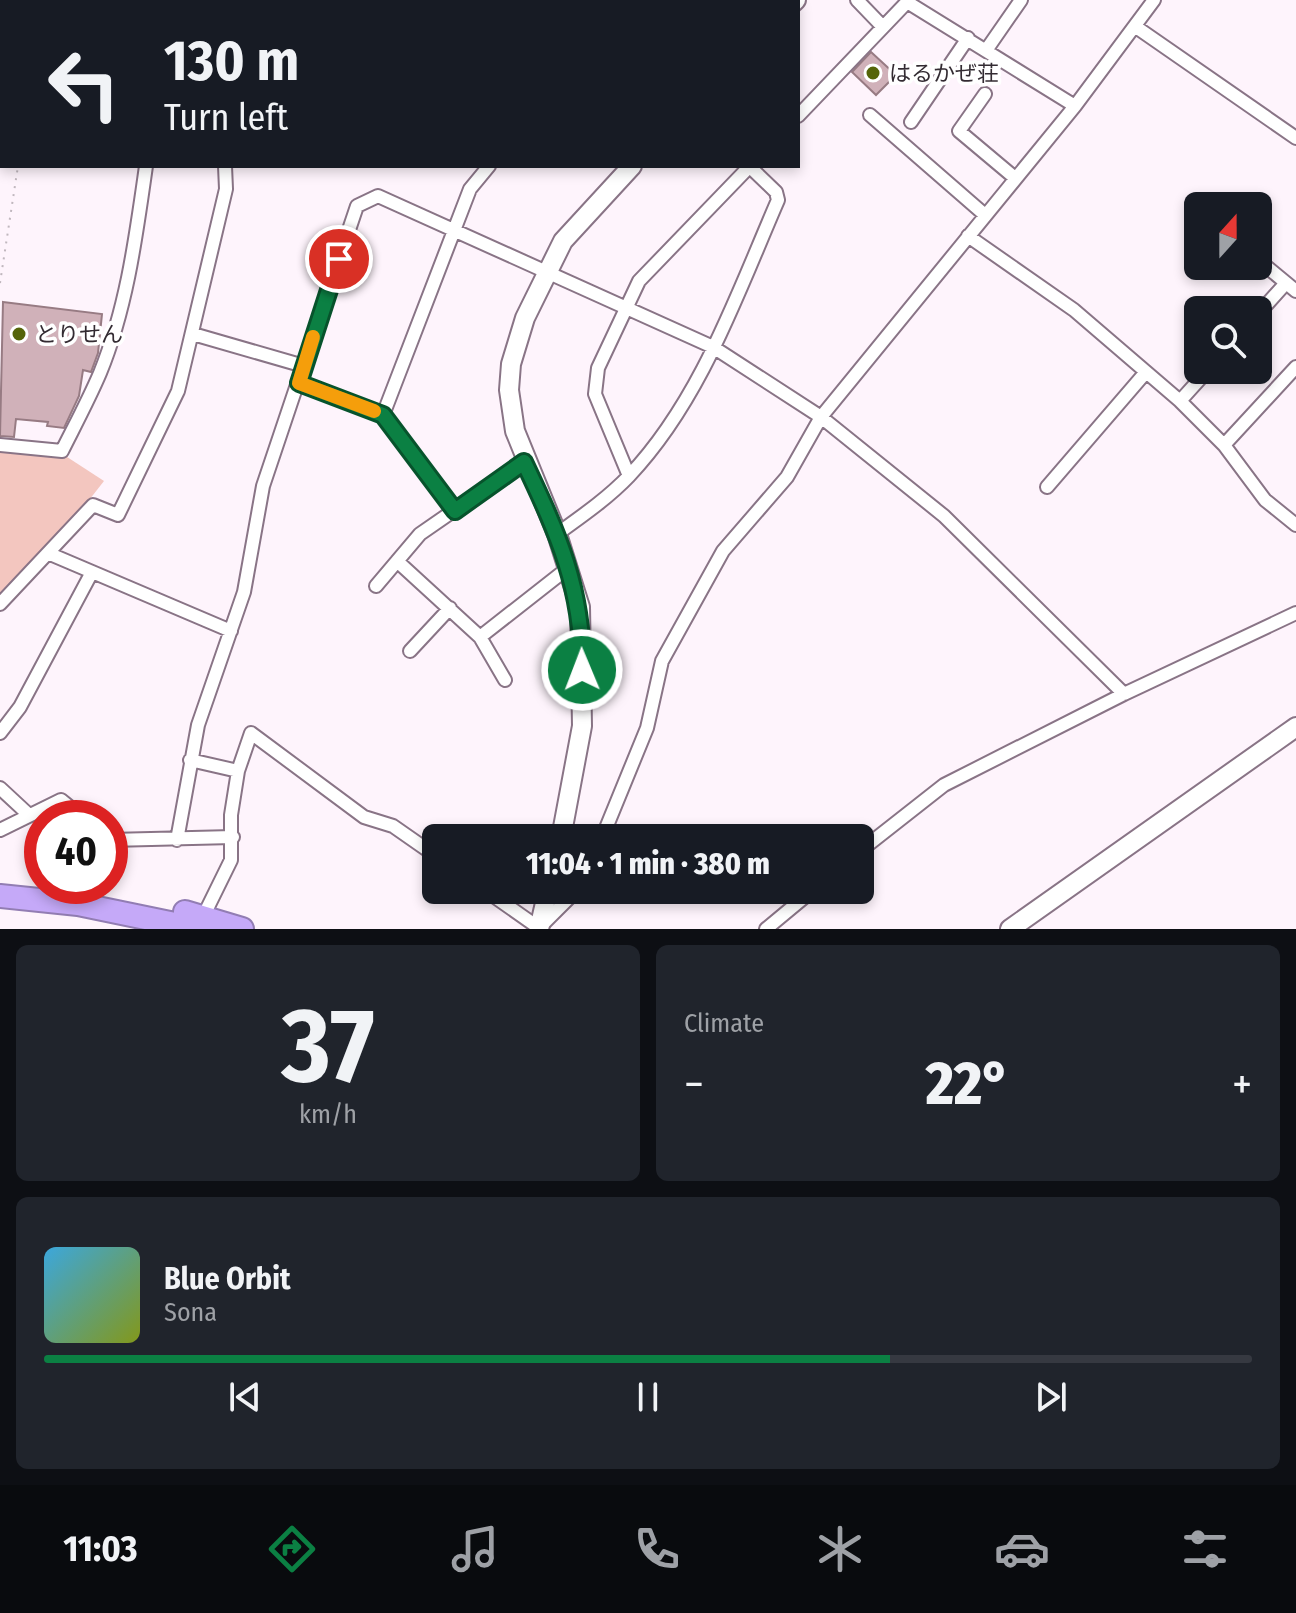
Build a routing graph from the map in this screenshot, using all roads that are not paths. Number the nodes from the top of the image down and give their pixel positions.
1 (857, 0) edge
2 (1021, 0) edge
3 (1154, 0) edge
4 (908, 1) edge
5 (883, 27) junction
6 (1136, 27) junction
7 (968, 38) junction
8 (987, 49) junction
9 (985, 94) dead end
10 (1075, 106) junction
11 (800, 114) edge
12 (870, 115) dead end
13 (911, 122) dead end
14 (1296, 138) edge
15 (146, 168) edge
16 (225, 168) edge
17 (487, 168) edge
18 (630, 168) edge
19 (748, 168) edge
20 (752, 168) edge
21 (1015, 178) junction
22 (985, 215) junction
23 (453, 229) junction
24 (968, 236) junction
25 (1272, 271) edge
26 (547, 272) junction
27 (1291, 287) edge
28 (1272, 303) edge
29 (624, 306) junction
30 (193, 334) junction
31 (713, 347) junction
32 (304, 366) junction
33 (1296, 367) edge
34 (1146, 372) junction
35 (299, 383) junction
36 (1195, 384) edge
37 (1180, 401) junction
38 (383, 415) junction
39 (821, 417) junction
40 (0, 445) edge
41 (1224, 445) junction
42 (524, 462) junction
43 (629, 476) junction
44 (1047, 487) dead end
45 (455, 511) junction
46 (1296, 525) edge
47 (557, 534) junction
48 (50, 554) junction
49 (397, 561) junction
50 (568, 568) junction
51 (92, 572) junction
52 (376, 586) dead end
53 (0, 604) edge
54 (450, 608) junction
55 (1296, 613) edge
56 (231, 631) junction
57 (480, 637) junction
58 (410, 651) dead end
59 (505, 680) dead end
60 (1124, 694) junction
61 (1296, 727) edge
62 (0, 733) edge
63 (190, 760) junction
64 (238, 771) junction
65 (0, 788) edge
66 (24, 810) edge
67 (24, 816) edge
68 (564, 824) edge
69 (608, 824) edge
70 (0, 830) edge
71 (233, 837) junction
72 (128, 840) edge
73 (177, 840) junction
74 (874, 840) edge
75 (422, 846) edge
76 (0, 881) edge
77 (24, 884) edge
78 (0, 896) edge
79 (128, 899) edge
80 (505, 904) edge
81 (545, 904) edge
82 (563, 904) edge
83 (796, 904) edge
84 (199, 926) edge
85 (539, 928) edge
86 (242, 929) edge
87 (766, 929) edge
88 (1010, 929) edge

1 - 5 street
2 - 8 street
3 - 6 street
4 - 5 street
4 - 7 street
5 - 11 street
6 - 10 street
6 - 14 street
7 - 8 street
7 - 13 street
8 - 10 street
9 - 21 street
10 - 21 street
12 - 22 street
15 - 40 street
16 - 30 street
17 - 23 street
18 - 26 street
19 - 29 street
20 - 31 street
21 - 22 street
22 - 24 street
23 - 26 street
23 - 32 street
23 - 38 street
24 - 34 street
24 - 39 street
25 - 27 street
26 - 29 street
26 - 42 street
27 - 28 street
29 - 31 street
29 - 43 street
30 - 32 street
30 - 48 street
31 - 39 street
31 - 43 street
32 - 35 street
33 - 41 street
34 - 37 street
34 - 44 street
35 - 38 street
35 - 56 street
36 - 37 street
37 - 41 street
38 - 45 street
39 - 60 street
39 - 69 street
41 - 46 street
42 - 45 street
42 - 47 street
43 - 47 street
45 - 49 street
47 - 50 street
48 - 51 street
48 - 53 street
49 - 52 street
49 - 54 street
50 - 57 street
50 - 68 street
51 - 56 street
51 - 62 street
54 - 57 street
54 - 58 street
55 - 60 street
56 - 63 street
57 - 59 street
60 - 74 street
61 - 88 street
63 - 64 street
63 - 73 street
64 - 71 street
64 - 75 street
65 - 66 street
67 - 70 street
71 - 73 street
71 - 84 street
72 - 73 street
76 - 77 highway
78 - 84 highway
79 - 84 highway
80 - 85 street
81 - 85 street
82 - 85 street
83 - 87 street
84 - 86 highway

